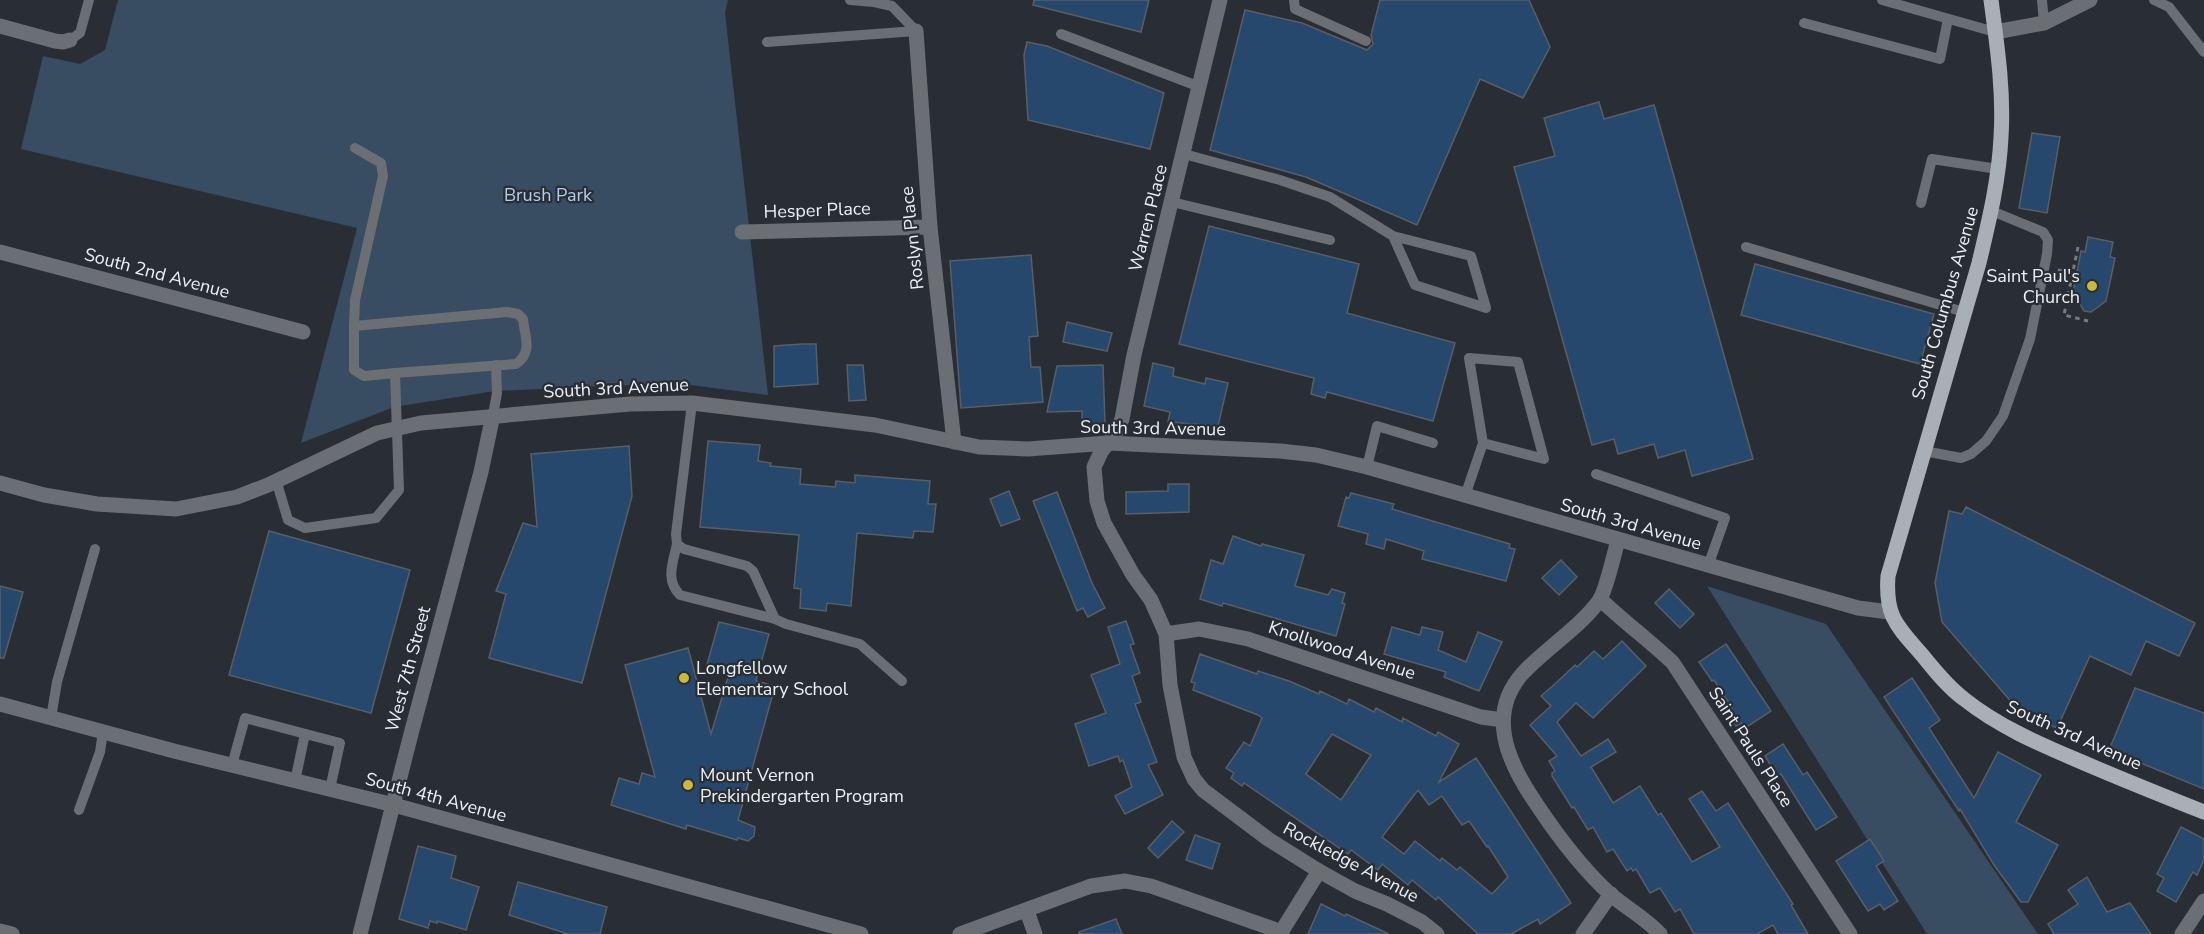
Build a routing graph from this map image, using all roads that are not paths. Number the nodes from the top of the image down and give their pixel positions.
1 (89, 0) edge
2 (850, 0) edge
3 (1220, 0) edge
4 (1294, 0) edge
5 (1882, 0) edge
6 (1991, 0) edge
7 (2042, 0) edge
8 (2090, 0) edge
9 (2154, 0) edge
10 (1948, 19) junction
11 (1804, 22) dead end
12 (2044, 23) junction
13 (0, 26) edge
14 (916, 30) junction
15 (1995, 32) junction
16 (1061, 34) dead end
17 (70, 40) joint
18 (1366, 41) dead end
19 (767, 42) dead end
20 (2204, 52) edge
21 (1200, 87) junction
22 (355, 148) dead end
23 (1184, 154) junction
24 (1998, 169) junction
25 (1172, 202) junction
26 (1921, 203) dead end
27 (1992, 211) junction
28 (930, 227) junction
29 (742, 232) dead end
30 (1394, 236) junction
31 (1330, 240) dead end
32 (1746, 247) dead end
33 (0, 252) edge
34 (1964, 312) junction
35 (354, 326) junction
36 (303, 332) dead end
37 (496, 365) junction
38 (395, 373) junction
39 (692, 403) junction
40 (493, 415) junction
41 (396, 429) junction
42 (954, 442) junction
43 (1108, 443) junction
44 (1433, 443) dead end
45 (1483, 443) junction
46 (1924, 451) junction
47 (1367, 467) junction
48 (1596, 474) dead end
49 (276, 480) junction
50 (0, 483) edge
51 (1466, 496) junction
52 (1618, 540) junction
53 (677, 544) junction
54 (95, 549) dead end
55 (1708, 566) junction
56 (1600, 599) junction
57 (1890, 612) junction
58 (775, 618) junction
59 (1166, 634) junction
60 (902, 681) dead end
61 (0, 704) edge
62 (51, 718) junction
63 (1503, 720) junction
64 (103, 732) junction
65 (304, 734) junction
66 (232, 765) junction
67 (294, 781) junction
68 (330, 789) junction
69 (394, 805) junction
70 (79, 810) dead end
71 (2204, 812) edge
72 (1319, 871) junction
73 (1611, 894) junction
74 (2204, 901) edge
75 (1027, 911) junction
76 (0, 931) edge
77 (1281, 933) edge
78 (12, 934) edge
79 (360, 934) edge
80 (861, 934) edge
81 (960, 934) edge
82 (1035, 934) edge
83 (1437, 934) edge
84 (1583, 934) edge
85 (1660, 934) edge
86 (1850, 934) edge
87 (2182, 934) edge

1 - 17 lane
2 - 14 lane
3 - 21 street, Warren Place
4 - 18 lane
5 - 10 lane
6 - 15 main road, South Columbus Avenue
7 - 12 lane
8 - 12 street
9 - 20 lane
10 - 11 lane
10 - 15 lane
12 - 15 street
13 - 17 street
14 - 19 lane
14 - 28 street, Roslyn Place
15 - 24 main road, South Columbus Avenue
16 - 21 lane
21 - 23 street, Warren Place
22 - 35 lane
23 - 25 street, Warren Place
23 - 30 lane
24 - 26 lane
24 - 27 main road, South Columbus Avenue
25 - 31 lane
25 - 43 street, Warren Place
27 - 34 main road, South Columbus Avenue
27 - 46 lane
28 - 29 street, Hesper Place
28 - 42 street, Roslyn Place
30 - 30 lane
32 - 34 lane
33 - 36 street, South 2nd Avenue
34 - 46 main road, South Columbus Avenue
35 - 37 lane
35 - 38 lane
37 - 38 lane
37 - 40 lane
38 - 41 lane
39 - 40 street, South 3rd Avenue
39 - 42 street, South 3rd Avenue
39 - 53 lane
40 - 41 street, South 3rd Avenue
40 - 69 street, West 7th Street
41 - 49 street, South 3rd Avenue
41 - 49 lane
42 - 43 street, South 3rd Avenue
43 - 47 street, South 3rd Avenue
43 - 59 street, Rockledge Avenue
44 - 47 lane
45 - 45 lane
45 - 51 lane
46 - 57 main road, South Columbus Avenue
47 - 51 street, South 3rd Avenue
48 - 55 lane
49 - 50 street, South 3rd Avenue
51 - 52 street, South 3rd Avenue
52 - 55 street, South 3rd Avenue
52 - 56 street
53 - 58 lane
53 - 58 lane
54 - 62 lane
55 - 57 street, South 3rd Avenue
56 - 63 street
56 - 86 street, Saint Pauls Place
57 - 71 main road, South 3rd Avenue
58 - 60 lane
59 - 63 street, Knollwood Avenue
59 - 72 street, Rockledge Avenue
61 - 62 street, South 4th Avenue
62 - 64 street, South 4th Avenue
63 - 73 street
64 - 66 street, South 4th Avenue
64 - 70 lane
65 - 66 lane
65 - 67 lane
65 - 68 lane
66 - 67 street, South 4th Avenue
67 - 68 street, South 4th Avenue
68 - 69 street, South 4th Avenue
69 - 79 street, West 7th Street
69 - 80 street, South 4th Avenue
72 - 77 street
72 - 83 street, Rockledge Avenue
73 - 84 street
73 - 85 street
74 - 87 street
75 - 77 street
75 - 81 street
75 - 82 street
76 - 78 street

